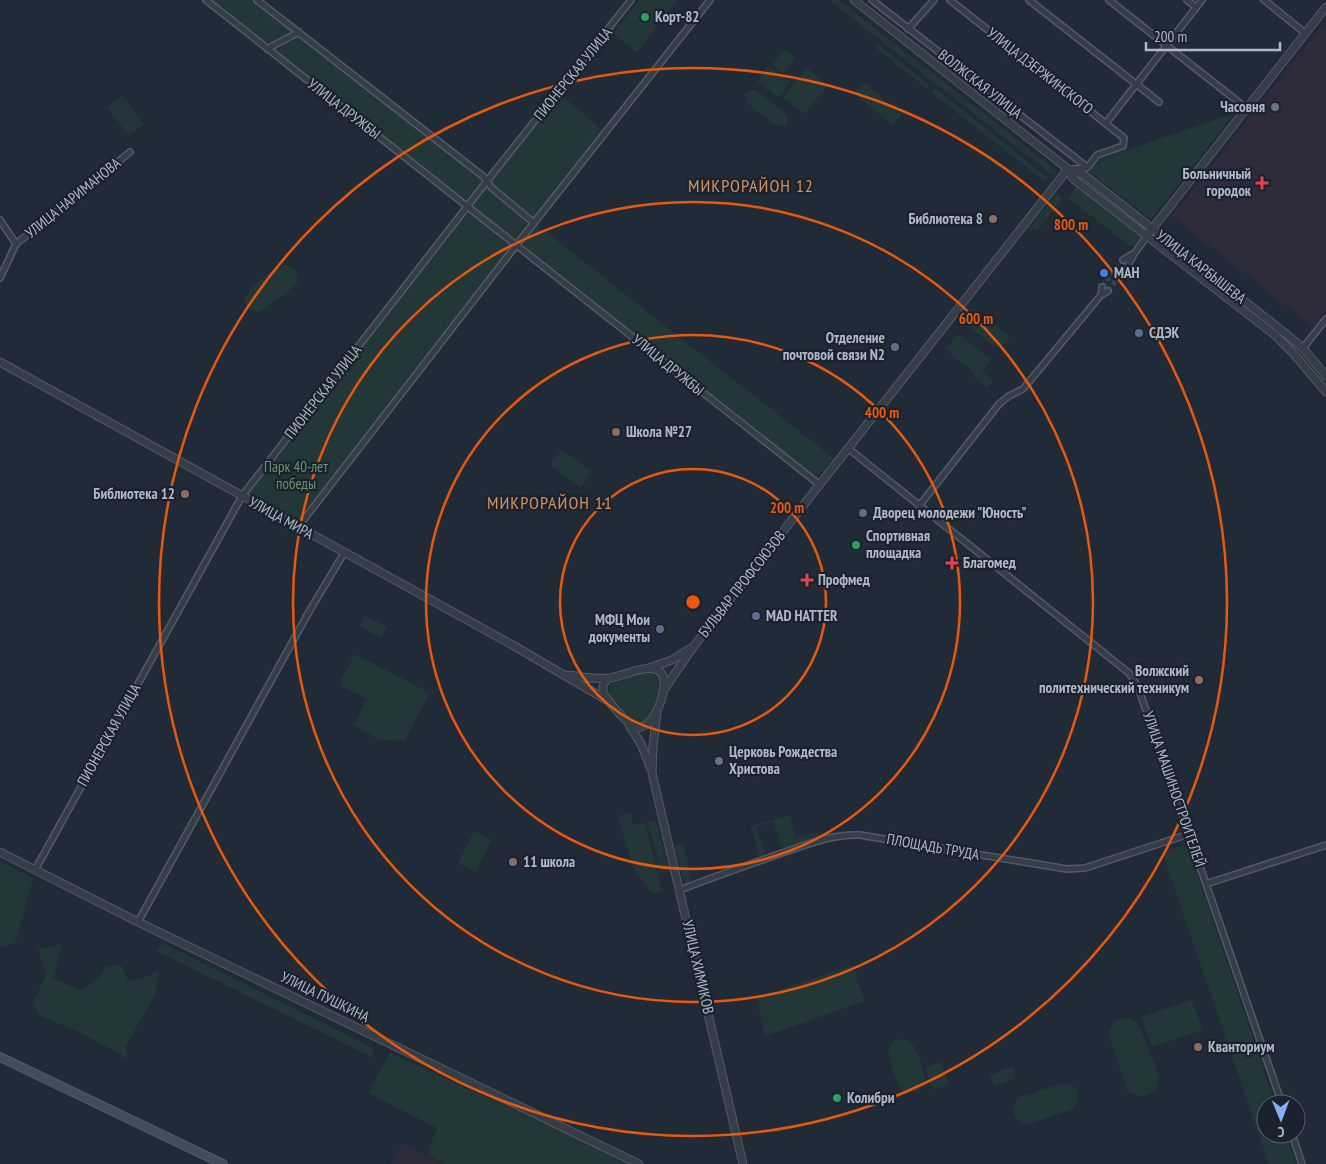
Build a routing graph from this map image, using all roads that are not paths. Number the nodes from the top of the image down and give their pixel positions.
1 (206, 0) edge
2 (257, 0) edge
3 (632, 0) edge
4 (710, 0) edge
5 (854, 0) edge
6 (872, 0) edge
7 (934, 0) edge
8 (950, 0) edge
9 (1029, 0) edge
10 (1109, 0) edge
11 (1187, 0) edge
12 (1202, 0) edge
13 (1264, 0) edge
14 (1196, 7) junction
15 (1326, 7) edge
16 (908, 29) junction
17 (299, 32) junction
18 (1305, 33) junction
19 (1167, 45) junction
20 (267, 49) junction
21 (1136, 84) junction
22 (1160, 102) dead end
23 (1246, 108) junction
24 (1106, 123) junction
25 (130, 152) dead end
26 (1087, 168) junction
27 (1068, 169) junction
28 (487, 181) junction
29 (1076, 181) junction
30 (1059, 183) junction
31 (468, 207) junction
32 (0, 220) edge
33 (534, 223) junction
34 (1150, 232) junction
35 (16, 244) junction
36 (516, 246) junction
37 (1134, 254) junction
38 (1123, 260) tunnel mouth
39 (1128, 265) tunnel mouth
40 (0, 278) edge
41 (1102, 287) tunnel mouth
42 (1108, 291) tunnel mouth
43 (1101, 295) junction
44 (1326, 319) edge
45 (1303, 348) junction
46 (0, 362) edge
47 (1326, 376) edge
48 (1326, 392) edge
49 (849, 449) junction
50 (820, 485) junction
51 (242, 496) junction
52 (919, 506) junction
53 (298, 527) junction
54 (344, 553) junction
55 (694, 646) junction
56 (649, 668) junction
57 (562, 674) junction
58 (609, 678) junction
59 (665, 688) junction
60 (610, 702) junction
61 (656, 713) junction
62 (626, 721) junction
63 (652, 770) junction
64 (1189, 834) junction
65 (1326, 845) edge
66 (0, 852) edge
67 (36, 870) junction
68 (1206, 884) junction
69 (680, 890) junction
70 (138, 922) junction
71 (0, 1057) edge
72 (1279, 1094) edge
73 (1295, 1144) edge
74 (223, 1164) edge
75 (639, 1164) edge
76 (744, 1164) edge
77 (1302, 1164) edge

1 - 20 street, УЛИЦА ДРУЖБЫ
2 - 17 street
3 - 28 street, ПИОНЕРСКАЯ УЛИЦА
4 - 33 street
5 - 27 street, УЛИЦА КАРБЫШЕВА
6 - 16 street, ВОЛЖСКАЯ УЛИЦА
7 - 16 street
8 - 24 street, УЛИЦА ДЗЕРЖИНСКОГО
9 - 21 street
10 - 19 street
11 - 14 street
12 - 14 street
13 - 18 street
14 - 19 street
15 - 18 street
16 - 26 street, ВОЛЖСКАЯ УЛИЦА
17 - 20 street
17 - 28 street
18 - 23 street
19 - 21 street
19 - 23 street
20 - 31 street, УЛИЦА ДРУЖБЫ
21 - 22 street
21 - 24 street
23 - 34 street
24 - 26 street, УЛИЦА ДЗЕРЖИНСКОГО
25 - 35 street, УЛИЦА НАРИМАНОВА
26 - 27 street
27 - 29 street, УЛИЦА КАРБЫШЕВА
27 - 30 street, БУЛЬВАР ПРОФСОЮЗОВ
27 - 34 street, УЛИЦА КАРБЫШЕВА
28 - 31 street, ПИОНЕРСКАЯ УЛИЦА
28 - 33 street
29 - 30 street
29 - 34 street, УЛИЦА КАРБЫШЕВА
30 - 49 street, БУЛЬВАР ПРОФСОЮЗОВ
31 - 36 street, УЛИЦА ДРУЖБЫ
31 - 51 street, ПИОНЕРСКАЯ УЛИЦА
32 - 35 street, УЛИЦА НАРИМАНОВА
33 - 36 street
34 - 37 street
34 - 45 street, УЛИЦА КАРБЫШЕВА
34 - 48 street, УЛИЦА КАРБЫШЕВА
35 - 40 street, УЛИЦА НАРИМАНОВА
36 - 50 street, УЛИЦА ДРУЖБЫ
36 - 53 street
37 - 38 street
37 - 39 street
41 - 43 street
42 - 43 street
43 - 52 street
44 - 45 street
45 - 47 street, УЛИЦА КАРБЫШЕВА
46 - 51 street, УЛИЦА МИРА
49 - 50 street, БУЛЬВАР ПРОФСОЮЗОВ
49 - 52 street, УЛИЦА МАШИНОСТРОИТЕЛЕЙ
50 - 55 street, БУЛЬВАР ПРОФСОЮЗОВ
51 - 53 street, УЛИЦА МИРА
51 - 67 street, ПИОНЕРСКАЯ УЛИЦА
52 - 64 street, УЛИЦА МАШИНОСТРОИТЕЛЕЙ
53 - 54 street, УЛИЦА МИРА
54 - 57 street, УЛИЦА МИРА
54 - 70 street
55 - 56 street, БУЛЬВАР ПРОФСОЮЗОВ
55 - 59 street, БУЛЬВАР ПРОФСОЮЗОВ
56 - 58 street
56 - 59 street
57 - 58 street, УЛИЦА МИРА
57 - 60 street, УЛИЦА МИРА
58 - 60 street
59 - 61 street
60 - 62 street
61 - 62 street
61 - 63 street, УЛИЦА ХИМИКОВ
62 - 63 street, УЛИЦА ХИМИКОВ
63 - 69 street, УЛИЦА ХИМИКОВ
64 - 68 street, УЛИЦА МАШИНОСТРОИТЕЛЕЙ
64 - 69 street, ПЛОЩАДЬ ТРУДА
65 - 68 street
66 - 67 street, УЛИЦА ПУШКИНА
67 - 70 street, УЛИЦА ПУШКИНА
68 - 72 street, УЛИЦА МАШИНОСТРОИТЕЛЕЙ
69 - 76 street, УЛИЦА ХИМИКОВ
70 - 75 street, УЛИЦА ПУШКИНА
71 - 74 main road
73 - 77 street

